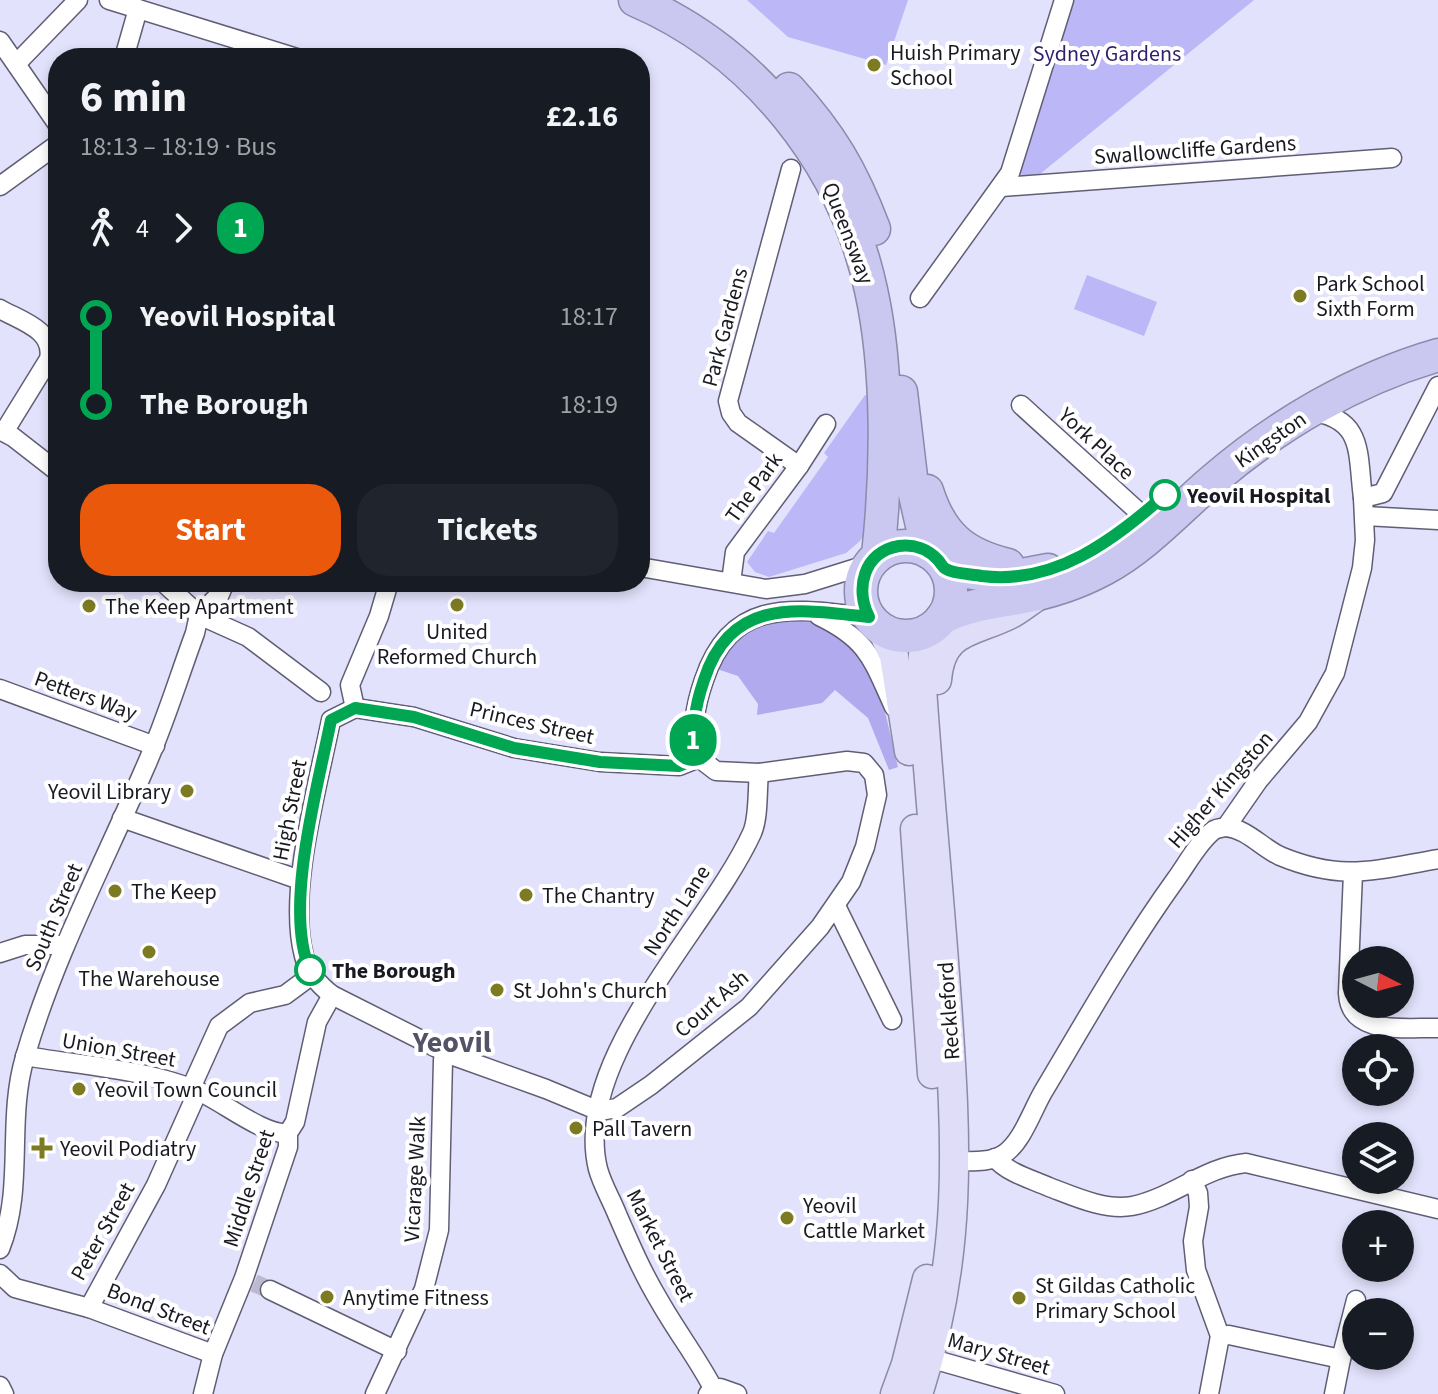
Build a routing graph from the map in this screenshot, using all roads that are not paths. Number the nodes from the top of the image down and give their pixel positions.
1 (78, 0) edge
2 (109, 0) edge
3 (635, 0) edge
4 (683, 0) edge
5 (1064, 0) edge
6 (138, 9) junction
7 (0, 41) edge
8 (127, 48) edge
9 (265, 48) edge
10 (17, 63) junction
11 (48, 110) edge
12 (48, 151) edge
13 (1392, 158) dead end
14 (791, 169) dead end
15 (0, 186) edge
16 (1002, 187) junction
17 (920, 298) dead end
18 (0, 309) edge
19 (1438, 335) edge
20 (48, 343) edge
21 (1438, 355) edge
22 (48, 361) edge
23 (1430, 392) edge
24 (1021, 405) dead end
25 (1310, 411) junction
26 (826, 424) dead end
27 (2, 431) edge
28 (906, 439) junction
29 (48, 465) edge
30 (799, 466) junction
31 (1364, 507) junction
32 (1142, 515) junction
33 (1438, 520) edge
34 (873, 560) junction
35 (937, 560) junction
36 (650, 569) edge
37 (731, 582) junction
38 (1041, 582) junction
39 (174, 592) edge
40 (221, 592) edge
41 (386, 592) edge
42 (809, 611) junction
43 (199, 615) junction
44 (876, 623) junction
45 (938, 623) junction
46 (350, 685) junction
47 (0, 689) edge
48 (321, 692) junction
49 (355, 708) junction
50 (331, 720) junction
51 (907, 731) junction
52 (155, 746) junction
53 (699, 758) junction
54 (759, 773) junction
55 (930, 776) junction
56 (122, 818) junction
57 (1226, 827) junction
58 (1438, 859) edge
59 (1353, 873) junction
60 (300, 880) junction
61 (836, 906) junction
62 (65, 945) junction
63 (0, 953) edge
64 (312, 975) junction
65 (332, 995) junction
66 (892, 1020) dead end
67 (1438, 1028) edge
68 (451, 1055) junction
69 (25, 1056) junction
70 (194, 1089) junction
71 (599, 1111) junction
72 (288, 1133) junction
73 (995, 1158) junction
74 (956, 1161) junction
75 (1192, 1180) junction
76 (1438, 1209) edge
77 (0, 1249) edge
78 (0, 1274) edge
79 (256, 1284) junction
80 (7, 1291) edge
81 (89, 1308) junction
82 (1220, 1336) junction
83 (397, 1351) junction
84 (213, 1354) junction
85 (1342, 1355) edge
86 (929, 1358) junction
87 (1341, 1359) junction
88 (0, 1386) edge
89 (711, 1392) edge
90 (4, 1394) edge
91 (203, 1394) edge
92 (375, 1394) edge
93 (737, 1394) edge
94 (895, 1394) edge
95 (918, 1394) edge
96 (1055, 1394) edge
97 (1209, 1394) edge
98 (1334, 1394) edge

1 - 10 street
2 - 6 street
3 - 34 highway, Queensway
4 - 28 highway, Queensway
5 - 16 street
6 - 8 street
6 - 9 street
7 - 10 street
10 - 11 street
12 - 15 street
13 - 16 street, Swallowcliffe Gardens
14 - 30 street, Park Gardens
16 - 17 street
18 - 20 street
19 - 32 highway, Kingston
21 - 25 highway, Kingston
22 - 27 street
23 - 31 street
24 - 32 street, York Place
25 - 31 street, Higher Kingston
25 - 38 highway, Kingston
26 - 30 street, The Park
27 - 29 street
28 - 35 highway, Queensway
28 - 38 highway
30 - 37 street, The Park
31 - 33 street
31 - 57 street, Higher Kingston
32 - 38 highway, Kingston
34 - 35 highway
34 - 37 street
34 - 44 highway
35 - 38 highway, Kingston
35 - 45 highway
36 - 37 street
38 - 45 highway, Kingston
38 - 55 main road
39 - 43 street
40 - 43 street
41 - 46 street
42 - 44 street
42 - 51 street, Reckleford
42 - 53 street
43 - 48 street
43 - 52 street, South Street
44 - 45 highway
44 - 51 main road, Reckleford
45 - 55 main road, Reckleford
46 - 48 street
46 - 49 street
47 - 52 street, Petters Way
48 - 50 street
49 - 50 street
49 - 53 street, Princes Street
50 - 60 street, High Street
51 - 94 main road, Reckleford
52 - 56 street, South Street
53 - 54 street, Court Ash
54 - 61 street, Court Ash
54 - 71 street, North Lane
55 - 74 main road, Reckleford
56 - 60 street
56 - 62 street, South Street
57 - 59 street
57 - 73 street, Higher Kingston
58 - 59 street
59 - 67 street
60 - 64 street, High Street
61 - 66 street
61 - 71 street, Court Ash
62 - 63 street
62 - 69 street, South Street
64 - 65 street, High Street
64 - 70 street, Peter Street
65 - 68 street, High Street
65 - 72 street, Middle Street
68 - 71 street, High Street
68 - 83 street, Vicarage Walk
69 - 70 street, Union Street
69 - 77 street, South Street
70 - 72 street, Union Street
70 - 81 street, Peter Street
71 - 89 street, Market Street
72 - 79 street, Middle Street
73 - 74 street
73 - 75 street
74 - 86 main road, Reckleford
75 - 76 street
75 - 82 street
78 - 80 street, Bond Street
79 - 83 street
79 - 84 street, Middle Street
80 - 81 street, Bond Street
81 - 84 street, Bond Street
82 - 87 street
82 - 97 street
83 - 92 street, Vicarage Walk
84 - 91 street, Middle Street
85 - 87 street
86 - 95 main road, Reckleford
86 - 96 street, Mary Street
87 - 98 street
88 - 90 street
89 - 93 street

